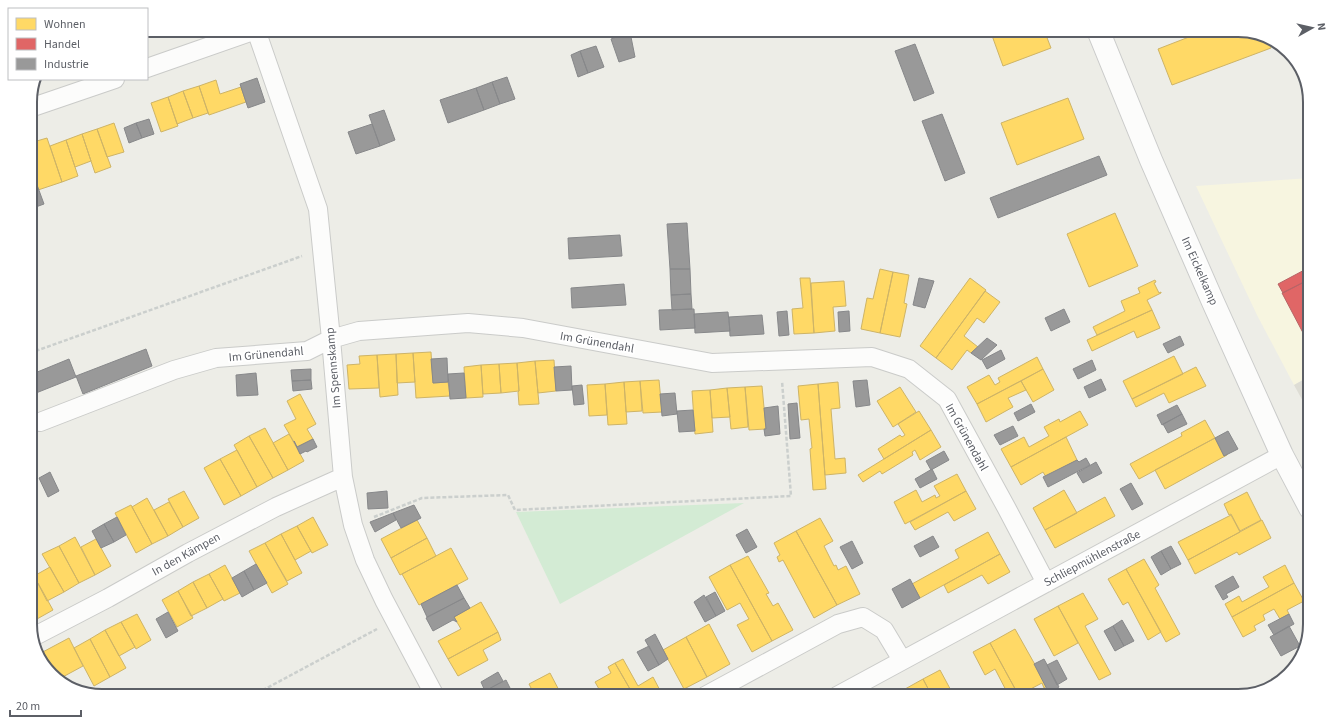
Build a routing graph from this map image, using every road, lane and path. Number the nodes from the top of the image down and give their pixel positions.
1 (236, 37) edge
2 (258, 37) edge
3 (1101, 37) edge
4 (148, 68) edge
5 (112, 80) edge
6 (37, 106) edge
7 (322, 249) junction
8 (331, 339) junction
9 (37, 351) edge
10 (781, 360) junction
11 (40, 422) dead end
12 (1282, 455) junction
13 (343, 477) junction
14 (1303, 495) edge
15 (353, 525) junction
16 (1046, 583) junction
17 (394, 620) junction
18 (38, 635) edge
19 (902, 660) junction
20 (265, 689) edge
21 (431, 689) edge
22 (718, 689) edge
23 (850, 689) edge

1 - 4 street
2 - 7 street, Im Spennskamp
3 - 12 street, Im Eickelkamp
5 - 6 street
7 - 8 street, Im Spennskamp
7 - 9 path
8 - 10 street, Im Grünendahl
8 - 11 street, Im Grünendahl
8 - 13 street, Im Spennskamp
10 - 15 path
10 - 16 street, Im Grünendahl
12 - 14 street, Im Eickelkamp
12 - 16 street, Schliepmühlenstraße
13 - 15 street, Im Spennskamp
13 - 18 street, In den Kämpen
15 - 17 street, Im Spennskamp
16 - 19 street, Schliepmühlenstraße
17 - 20 path
17 - 21 street, Im Spennskamp
19 - 22 street
19 - 23 street, Schliepmühlenstraße

